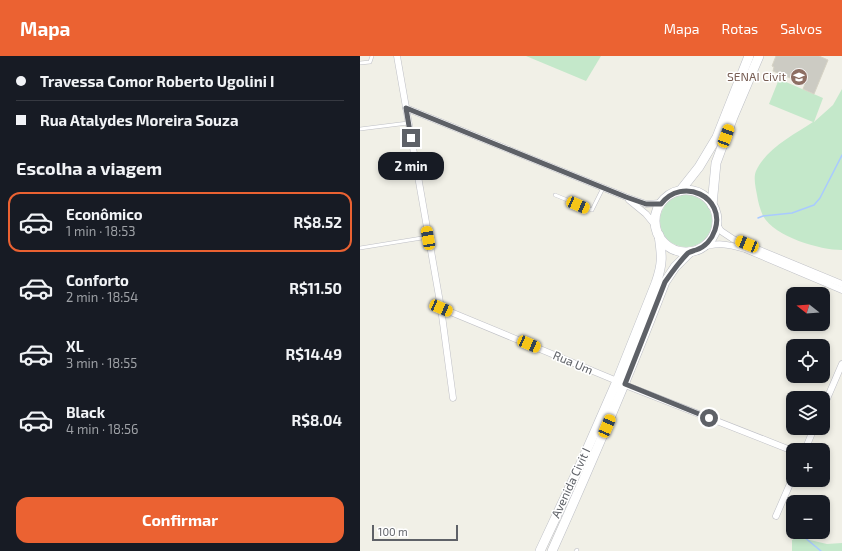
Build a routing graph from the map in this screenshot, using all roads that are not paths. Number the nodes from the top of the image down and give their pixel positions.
1 (372, 56) edge
2 (397, 56) edge
3 (749, 56) edge
4 (759, 56) edge
5 (360, 63) edge
6 (406, 108) junction
7 (408, 123) junction
8 (360, 129) edge
9 (602, 188) junction
10 (680, 191) junction
11 (555, 195) dead end
12 (626, 197) junction
13 (661, 204) junction
14 (712, 206) junction
15 (716, 223) junction
16 (655, 225) junction
17 (658, 235) junction
18 (428, 238) junction
19 (360, 248) edge
20 (700, 248) junction
21 (690, 252) junction
22 (842, 284) edge
23 (842, 290) edge
24 (441, 308) junction
25 (842, 364) edge
26 (621, 383) junction
27 (830, 392) edge
28 (453, 398) dead end
29 (786, 448) edge
30 (789, 487) edge
31 (776, 516) dead end
32 (540, 551) edge
33 (552, 551) edge

1 - 5 lane
2 - 6 street
3 - 10 main road
4 - 14 main road
6 - 7 street
6 - 9 street
7 - 8 lane
7 - 18 street
9 - 11 lane
9 - 12 street
10 - 13 main road
10 - 14 main road
12 - 13 street
12 - 16 street
13 - 16 main road
14 - 15 main road
15 - 20 main road
15 - 22 street
16 - 17 main road
17 - 21 main road
17 - 26 main road, Avenida Civit I
18 - 19 lane
18 - 24 street
20 - 21 main road
20 - 23 street
21 - 26 main road, Avenida Civit I
24 - 26 street, Rua Um
24 - 28 street
25 - 27 street
26 - 29 street, Rua Um
26 - 32 main road, Avenida Civit I
26 - 33 main road, Avenida Civit I
30 - 31 street

